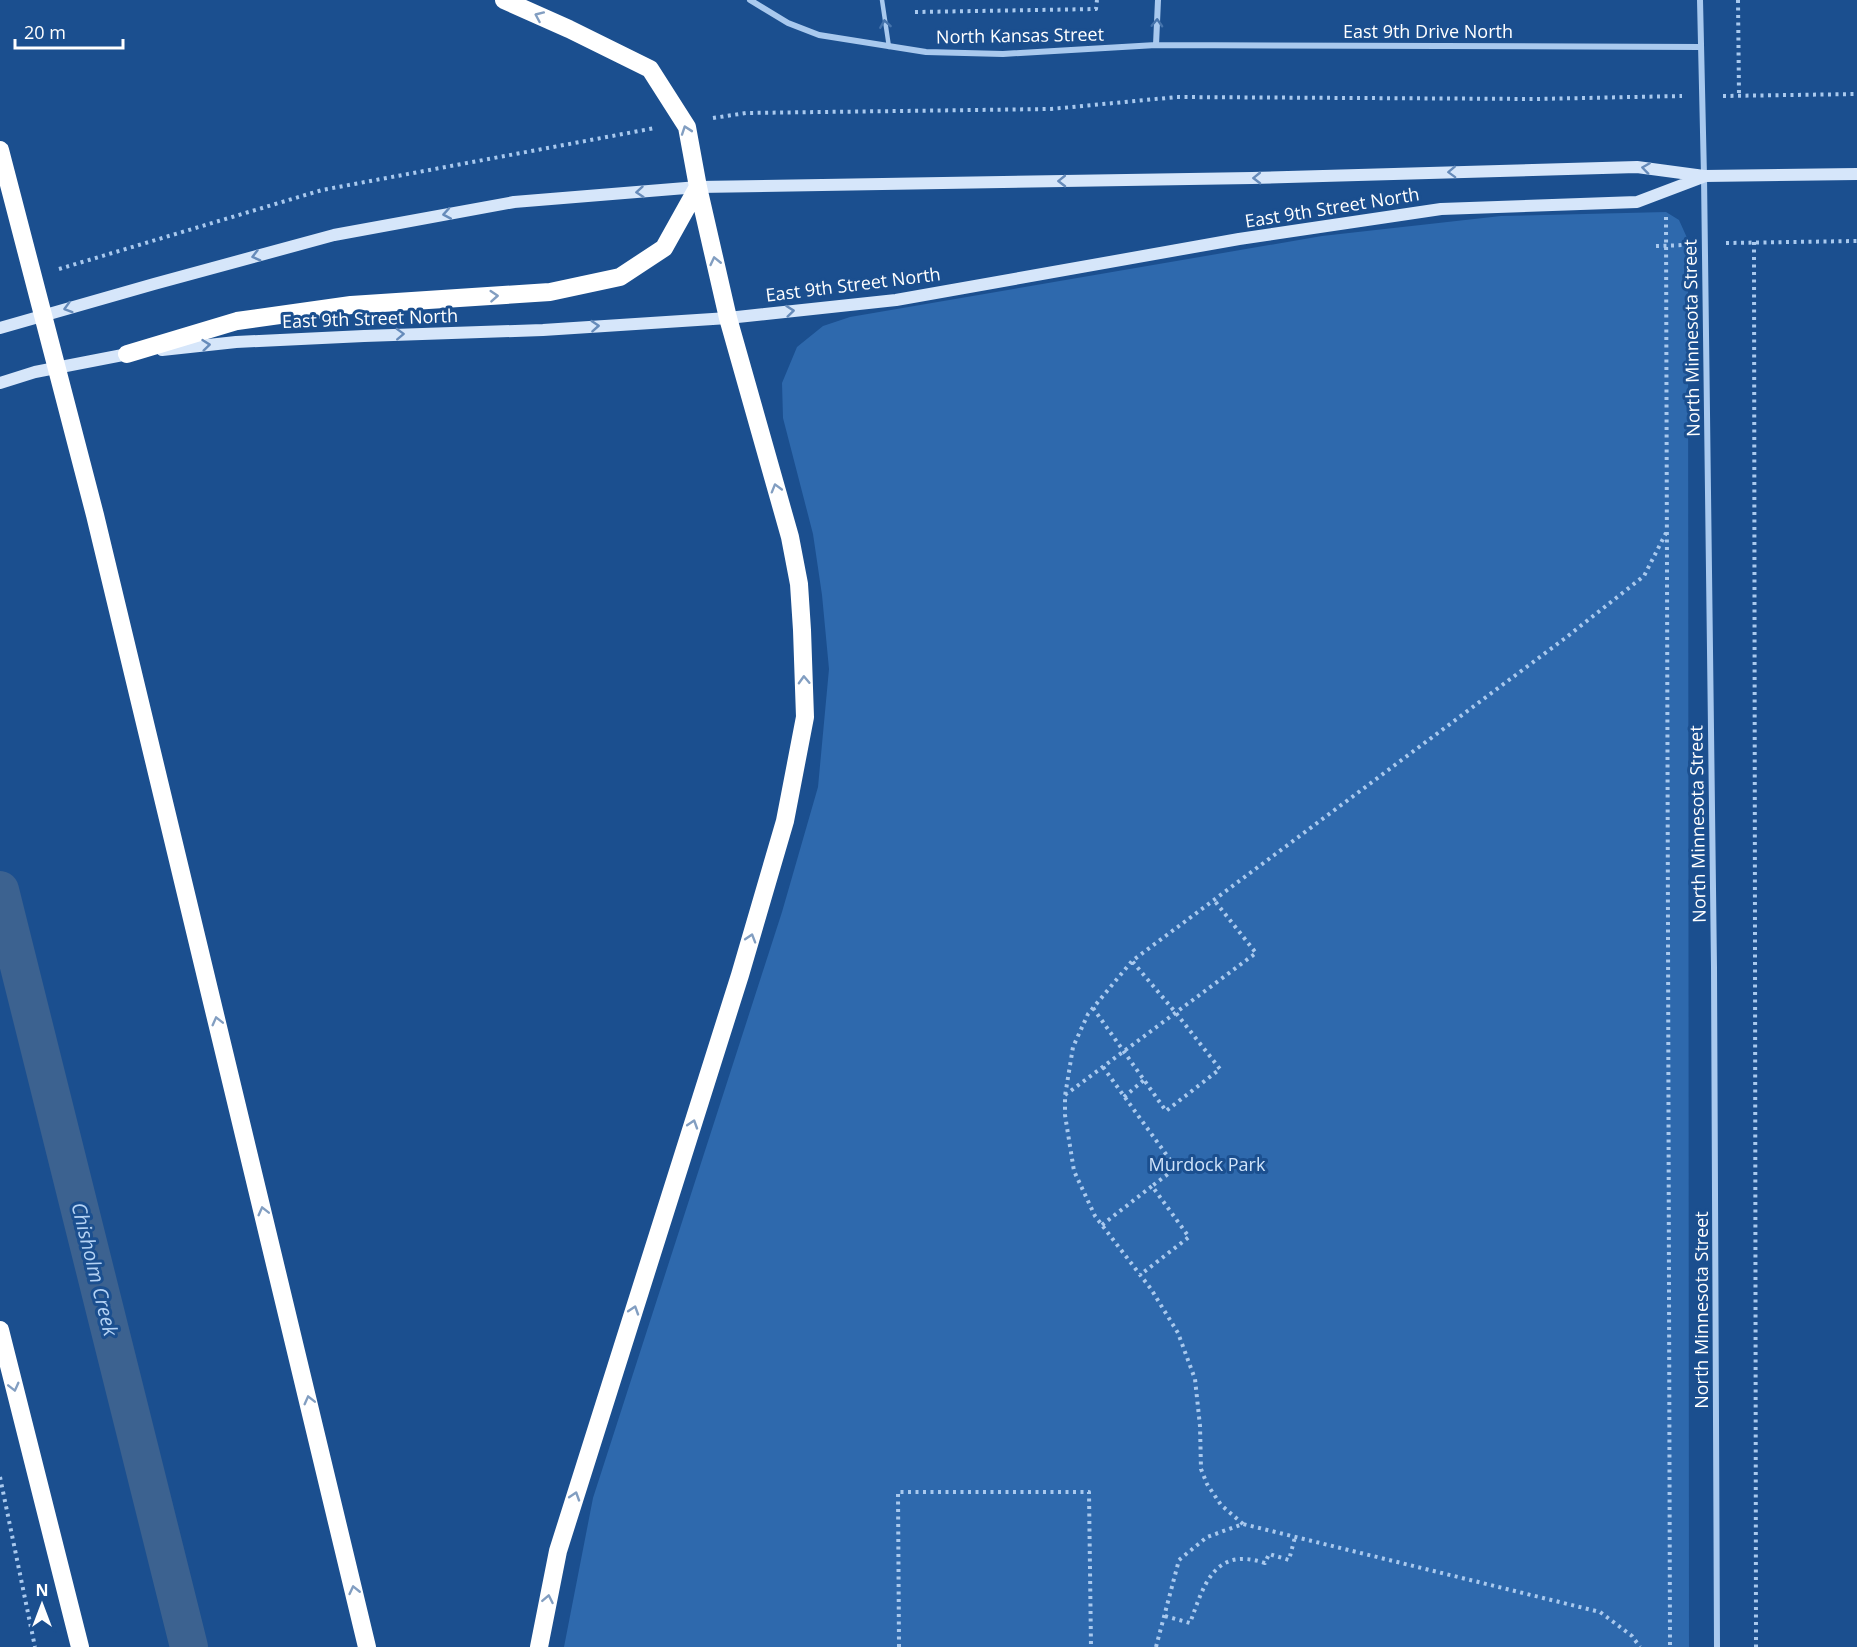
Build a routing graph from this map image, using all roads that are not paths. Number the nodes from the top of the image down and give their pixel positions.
1 (504, 0) edge
2 (750, 0) edge
3 (882, 0) edge
4 (1158, 0) edge
5 (1700, 0) edge
6 (1156, 45) junction
7 (889, 47) junction
8 (1700, 47) junction
9 (0, 150) edge
10 (1857, 174) edge
11 (1704, 176) junction
12 (698, 187) junction
13 (728, 318) junction
14 (0, 328) edge
15 (127, 354) junction
16 (0, 383) edge
17 (0, 1330) edge
18 (80, 1647) edge
19 (368, 1647) edge
20 (539, 1647) edge
21 (1717, 1647) edge

12 -> 1 highway
2 - 7 street, North Kansas Street
7 -> 3 lane
6 -> 4 street
5 - 8 street, North Minnesota Street
6 - 7 street, North Kansas Street
6 - 8 street, East 9th Drive North
8 - 11 street, North Minnesota Street
19 -> 9 highway
10 - 11 street, East 9th Street North
11 -> 12 street, East 9th Street North
13 -> 11 street, East 9th Street North
11 - 21 street, North Minnesota Street
13 -> 12 highway
12 -> 14 street, East 9th Street North
15 -> 12 highway
15 -> 13 street, East 9th Street North
20 -> 13 highway
15 - 16 street, East 9th Street North
17 -> 18 highway

